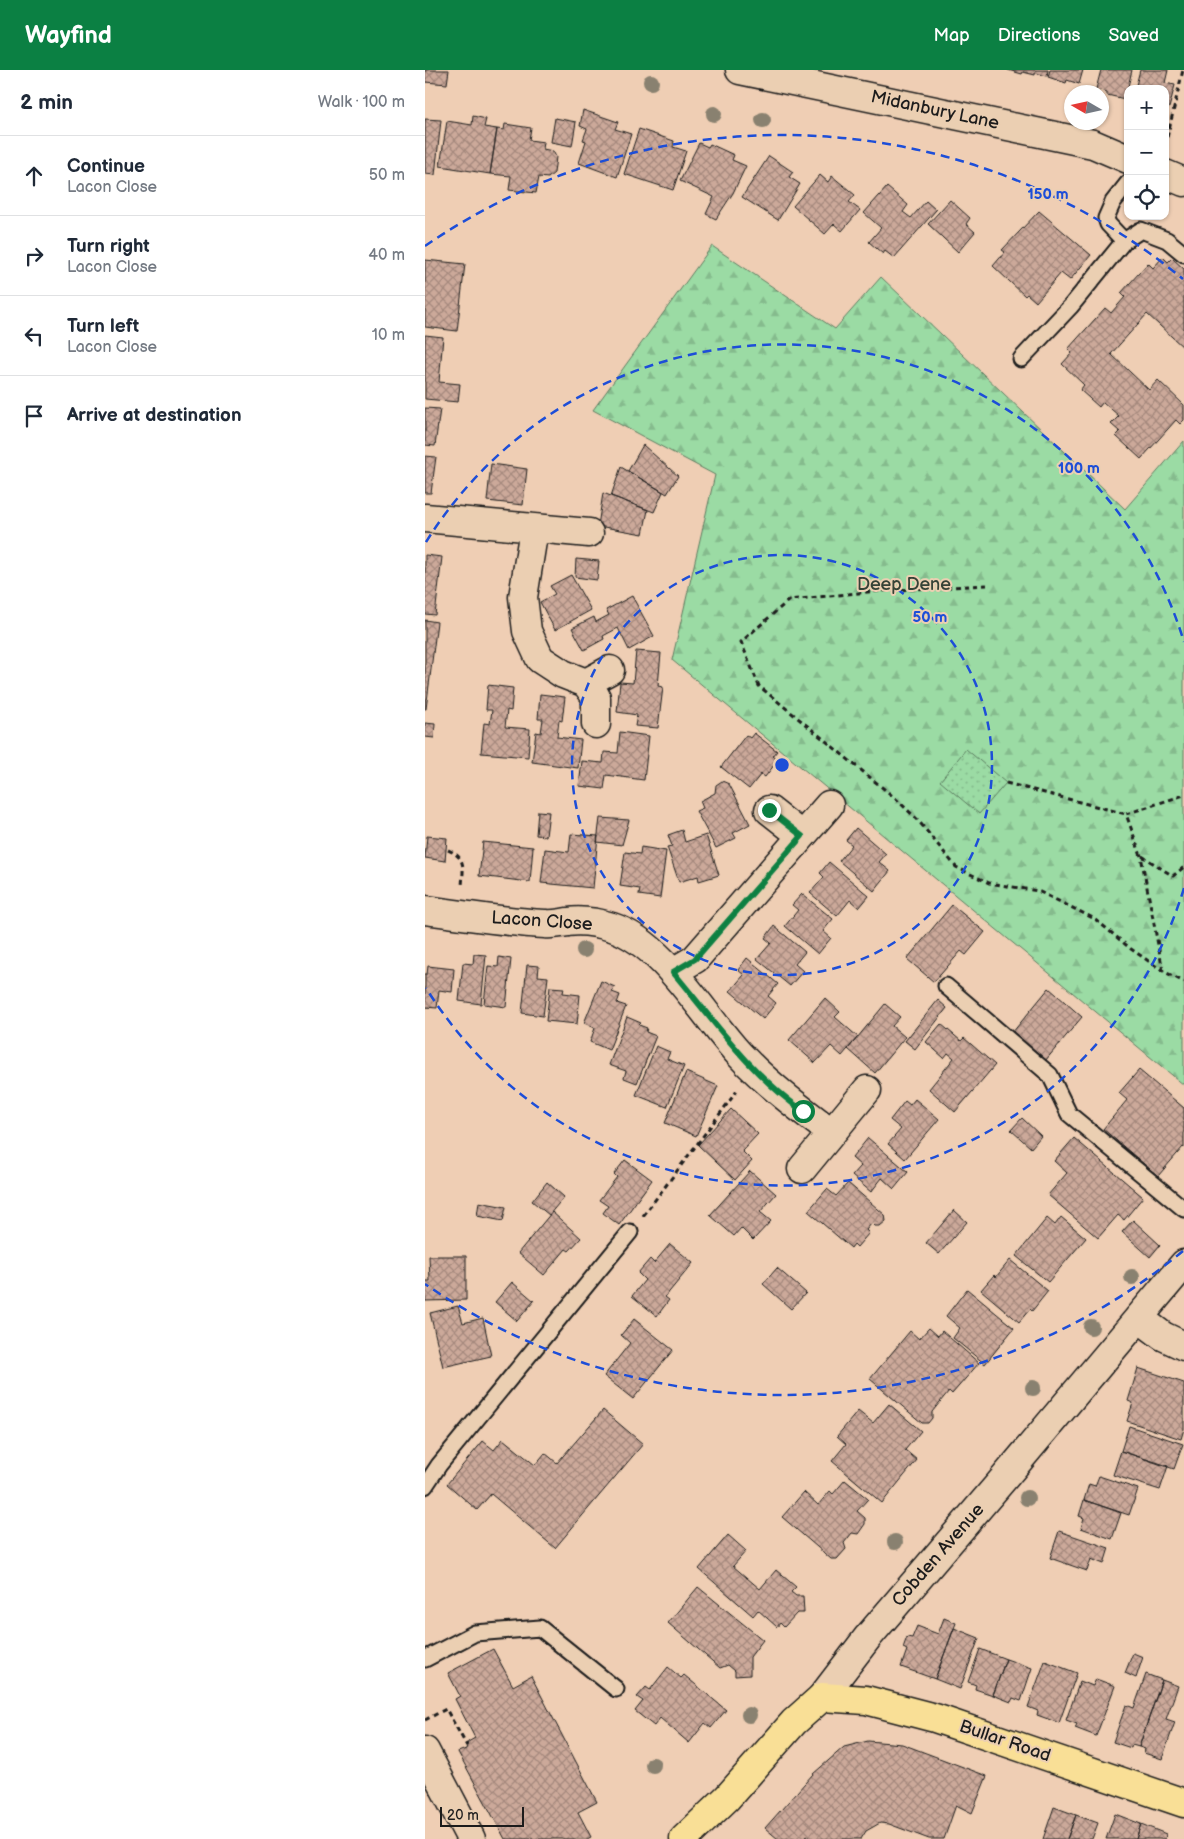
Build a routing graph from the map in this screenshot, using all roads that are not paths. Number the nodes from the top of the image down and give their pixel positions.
1 (740, 70) edge
2 (1124, 156) edge
3 (1167, 175) edge
4 (1184, 182) edge
5 (1124, 188) edge
6 (1123, 241) junction
7 (1184, 254) edge
8 (1021, 359) dead end
9 (425, 518) edge
10 (533, 529) junction
11 (589, 533) dead end
12 (610, 670) dead end
13 (586, 683) junction
14 (596, 724) dead end
15 (829, 805) dead end
16 (769, 810) dead end
17 (802, 836) junction
18 (425, 910) edge
19 (673, 972) junction
20 (947, 986) dead end
21 (867, 1090) dead end
22 (831, 1132) junction
23 (802, 1169) dead end
24 (1184, 1208) edge
25 (630, 1232) road end
26 (1184, 1264) edge
27 (1139, 1318) junction
28 (1184, 1346) edge
29 (425, 1486) edge
30 (425, 1659) edge
31 (616, 1689) dead end
32 (823, 1697) junction
33 (425, 1750) edge
34 (1184, 1803) edge
35 (471, 1839) edge
36 (684, 1839) edge

1 - 2 street, Midanbury Lane
3 - 4 street
5 - 6 lane
6 - 7 lane
6 - 8 lane
9 - 10 street
10 - 11 street
10 - 13 street
12 - 13 street
13 - 14 street
15 - 17 street
16 - 17 street
17 - 19 street
18 - 19 street, Lacon Close
19 - 22 street, Lacon Close
20 - 24 lane
21 - 22 street
22 - 23 street
25 - 29 lane
26 - 27 street, Cobden Avenue
27 - 28 street
27 - 32 street, Cobden Avenue
30 - 31 lane
32 - 34 main road, Bullar Road
32 - 36 main road, Cobden Avenue
33 - 35 street

